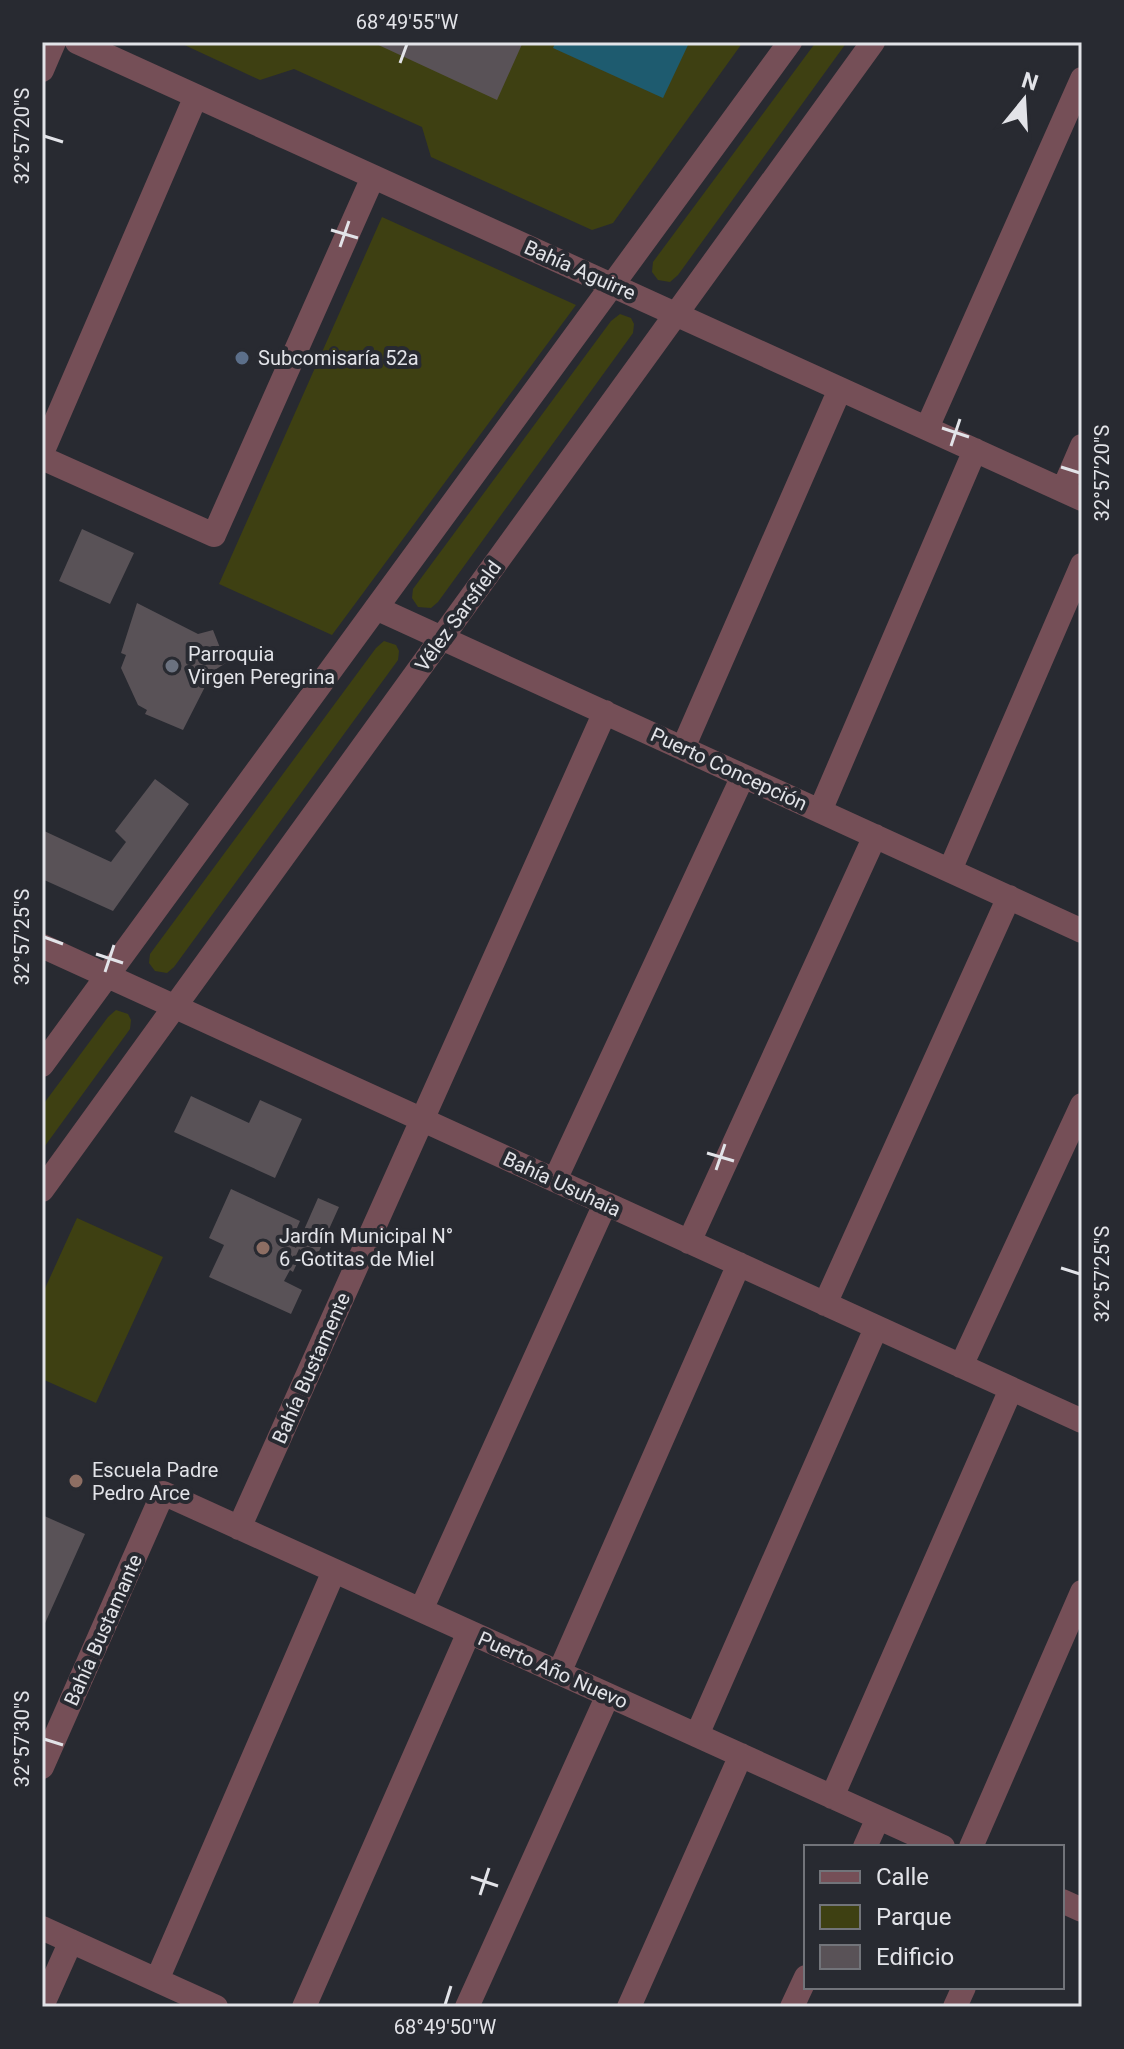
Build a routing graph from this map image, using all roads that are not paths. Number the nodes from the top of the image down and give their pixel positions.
1 (54, 42) edge
2 (77, 42) edge
3 (790, 42) edge
4 (873, 42) edge
5 (42, 70) edge
6 (1082, 79) edge
7 (196, 96) junction
8 (373, 177) junction
9 (612, 285) junction
10 (678, 315) junction
11 (840, 389) junction
12 (927, 428) junction
13 (1082, 446) edge
14 (975, 450) junction
15 (42, 455) edge
16 (1072, 494) edge
17 (1082, 565) edge
18 (376, 608) junction
19 (442, 638) junction
20 (605, 712) junction
21 (683, 748) junction
22 (743, 776) junction
23 (820, 811) junction
24 (875, 836) junction
25 (950, 870) junction
26 (1009, 897) junction
27 (1082, 931) edge
28 (42, 946) edge
29 (107, 976) junction
30 (175, 1007) junction
31 (42, 1065) edge
32 (1082, 1105) edge
33 (421, 1120) junction
34 (555, 1180) junction
35 (42, 1190) edge
36 (605, 1204) junction
37 (689, 1242) junction
38 (739, 1264) junction
39 (825, 1304) junction
40 (876, 1328) junction
41 (961, 1366) junction
42 (1011, 1389) junction
43 (1082, 1421) edge
44 (163, 1493) joint
45 (239, 1528) junction
46 (334, 1571) junction
47 (1082, 1592) edge
48 (421, 1610) junction
49 (469, 1632) junction
50 (559, 1673) junction
51 (608, 1695) junction
52 (697, 1735) junction
53 (741, 1755) junction
54 (42, 1767) edge
55 (832, 1797) junction
56 (878, 1818) junction
57 (866, 1845) edge
58 (939, 1845) edge
59 (972, 1845) edge
60 (42, 1928) edge
61 (71, 1941) junction
62 (157, 1980) junction
63 (804, 1981) edge
64 (208, 2005) edge
65 (42, 2006) edge
66 (304, 2007) edge
67 (467, 2007) edge
68 (629, 2007) edge
69 (792, 2007) edge

1 - 5 street
2 - 7 street, Bahía Aguirre
3 - 9 street
4 - 10 street, Vélez Sarsfield
6 - 12 street
7 - 8 street, Bahía Aguirre
7 - 15 street
8 - 9 street, Bahía Aguirre
8 - 15 street
9 - 10 street, Bahía Aguirre
9 - 18 street
10 - 11 street, Bahía Aguirre
10 - 19 street, Vélez Sarsfield
11 - 12 street, Bahía Aguirre
11 - 21 street
12 - 14 street, Bahía Aguirre
13 - 16 street
14 - 16 street, Bahía Aguirre
14 - 23 street
17 - 25 street
18 - 19 street, Puerto Concepción
18 - 29 street
19 - 20 street, Puerto Concepción
19 - 30 street, Vélez Sarsfield
20 - 21 street, Puerto Concepción
20 - 33 street, Bahía Bustamente
21 - 22 street, Puerto Concepción
22 - 23 street, Puerto Concepción
22 - 34 street
23 - 24 street, Puerto Concepción
24 - 25 street, Puerto Concepción
24 - 37 street
25 - 26 street, Puerto Concepción
26 - 27 street, Puerto Concepción
26 - 39 street
28 - 29 street, Bahía Usuhaia
29 - 30 street, Bahía Usuhaia
29 - 31 street
30 - 33 street, Bahía Usuhaia
30 - 35 street, Vélez Sarsfield
32 - 41 street
33 - 34 street, Bahía Usuhaia
33 - 45 street, Bahía Bustamente
34 - 36 street, Bahía Usuhaia
36 - 37 street, Bahía Usuhaia
36 - 48 street
37 - 38 street, Bahía Usuhaia
38 - 39 street, Bahía Usuhaia
38 - 50 street
39 - 40 street, Bahía Usuhaia
40 - 41 street, Bahía Usuhaia
40 - 52 street
41 - 42 street, Bahía Usuhaia
42 - 43 street, Bahía Usuhaia
42 - 55 street
44 - 45 street, Puerto Año Nuevo
44 - 54 street, Bahía Bustamante
45 - 46 street, Puerto Año Nuevo
46 - 48 street, Puerto Año Nuevo
46 - 62 street
47 - 59 street
48 - 49 street, Puerto Año Nuevo
49 - 50 street, Puerto Año Nuevo
49 - 66 street
50 - 51 street, Puerto Año Nuevo
51 - 52 street, Puerto Año Nuevo
51 - 67 street
52 - 53 street, Puerto Año Nuevo
53 - 55 street, Puerto Año Nuevo
53 - 68 street
55 - 56 street, Puerto Año Nuevo
56 - 57 street
56 - 58 street, Puerto Año Nuevo
60 - 61 street
61 - 62 street
61 - 65 street
62 - 64 street
63 - 69 street

